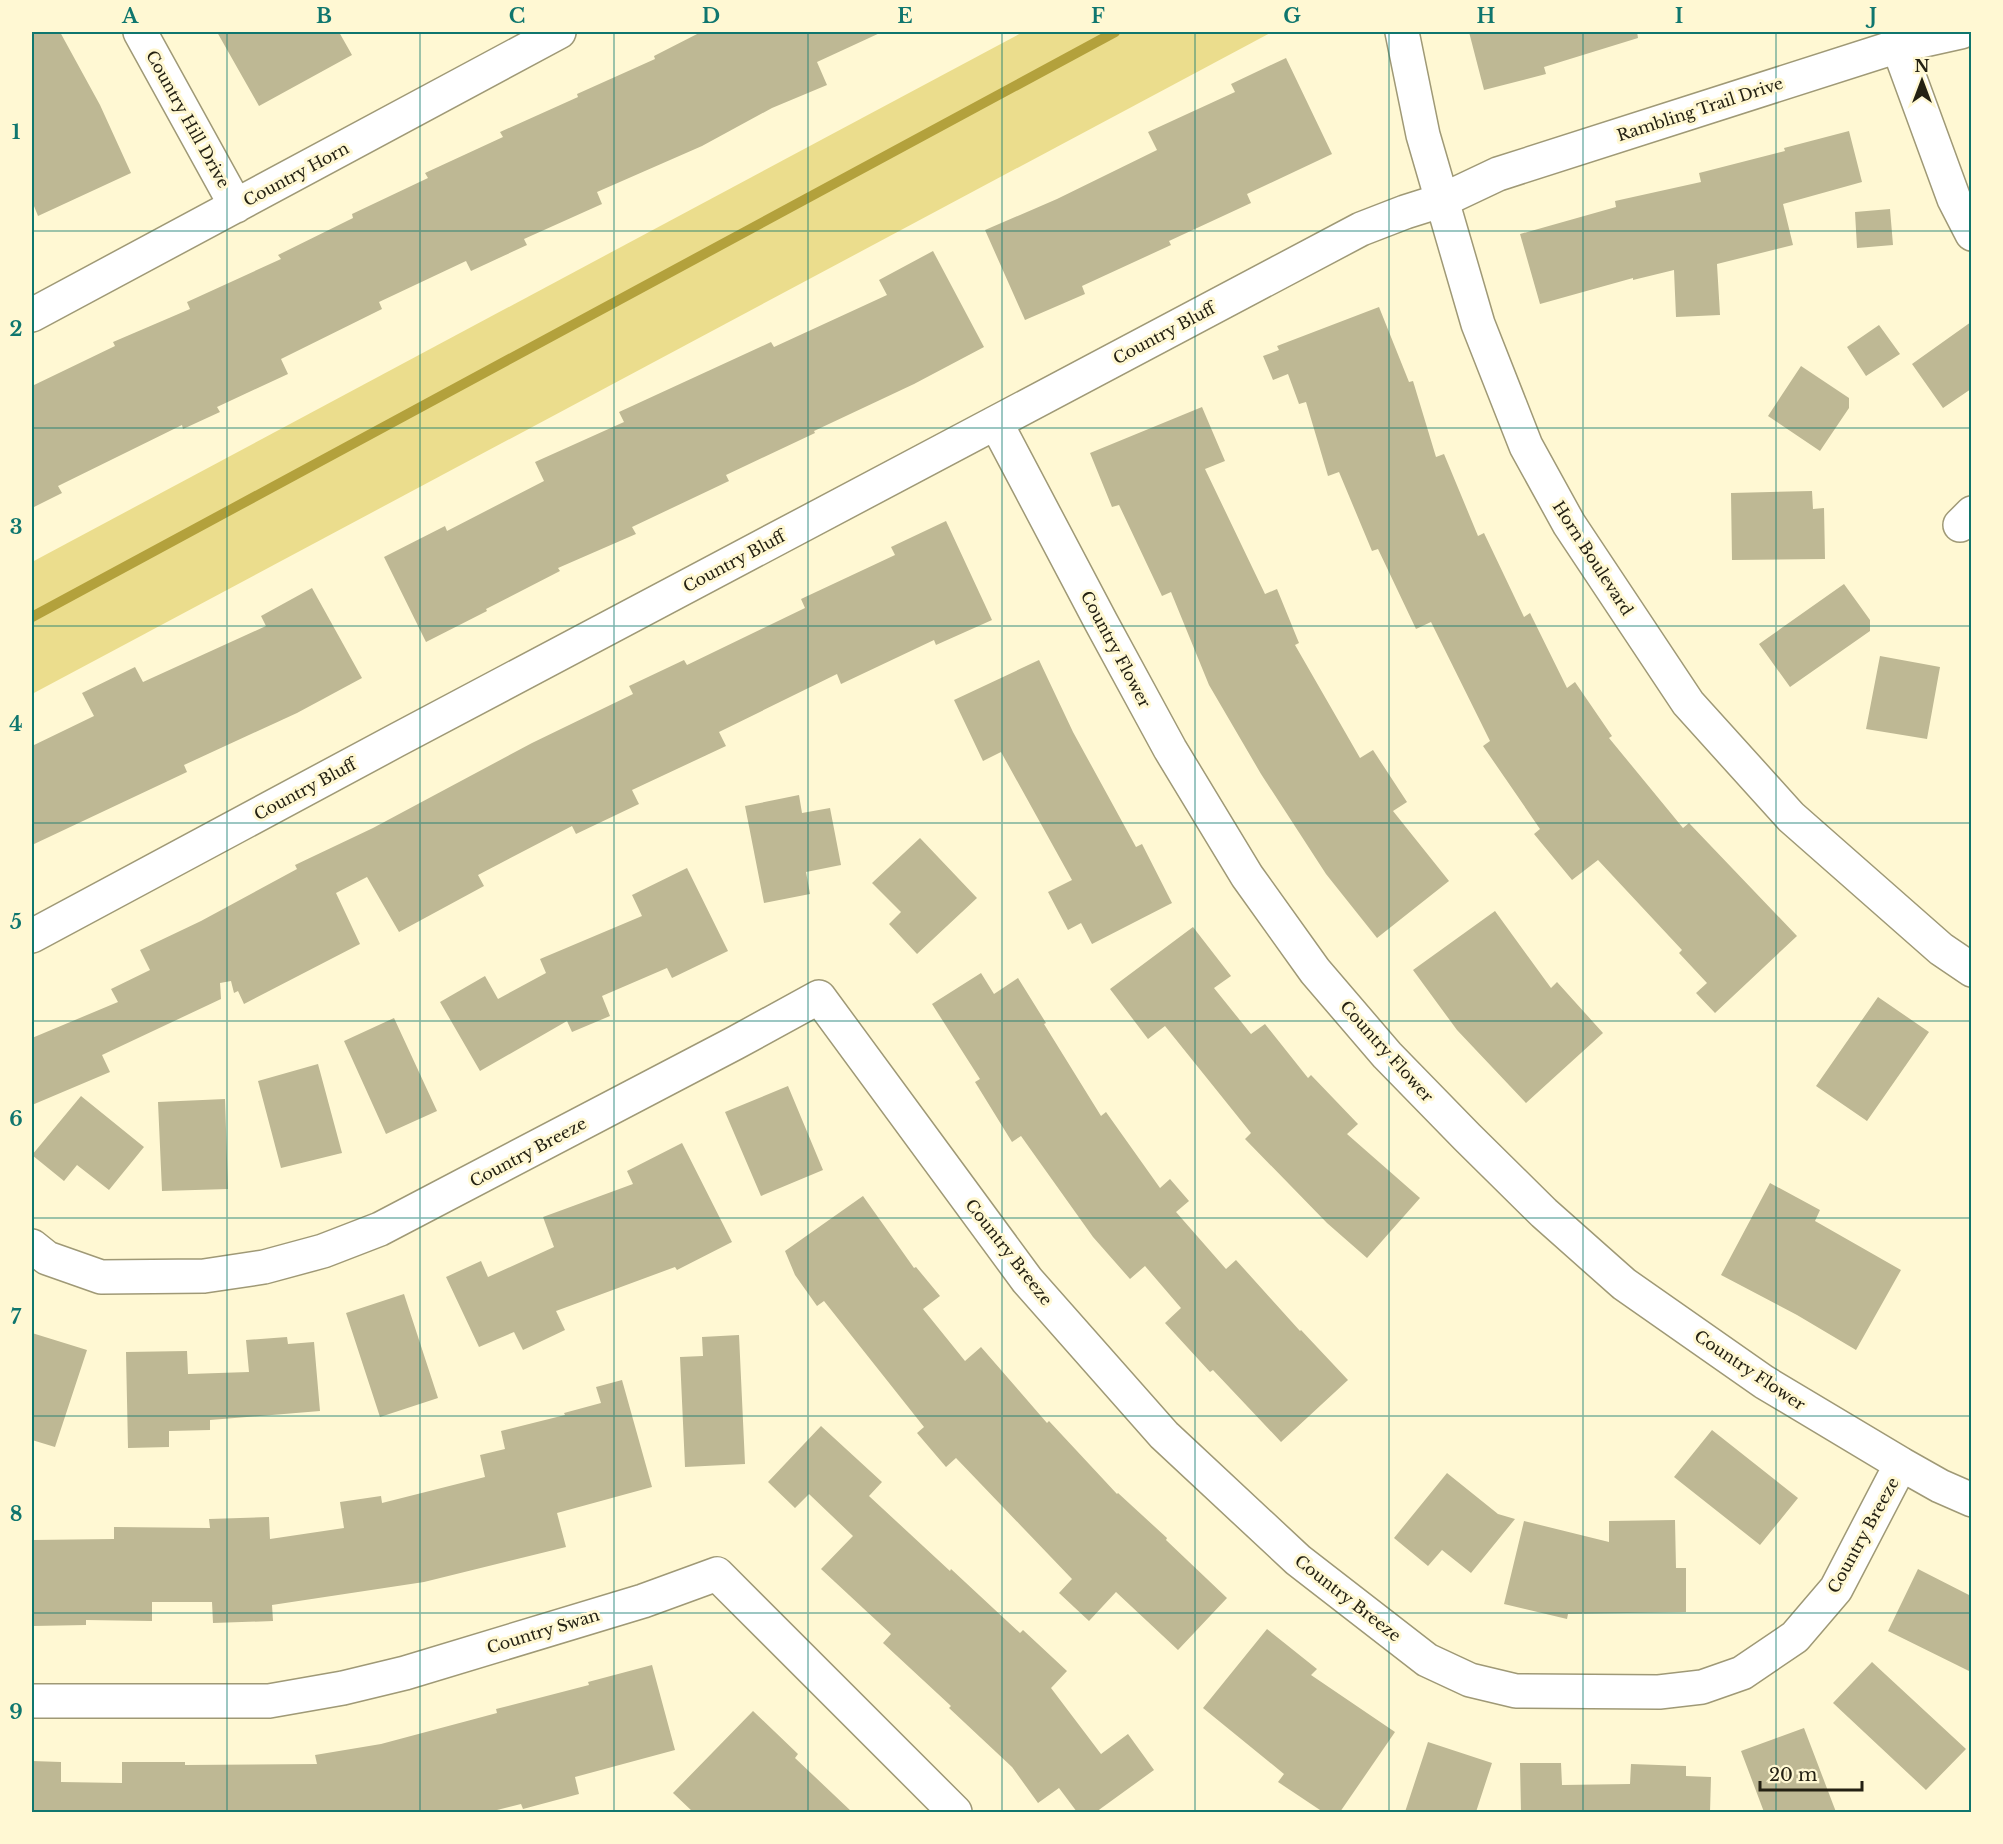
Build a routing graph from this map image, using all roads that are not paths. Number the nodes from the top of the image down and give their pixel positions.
1 (140, 32) edge
2 (559, 32) edge
3 (1402, 32) edge
4 (1961, 32) edge
5 (1898, 46) junction
6 (1443, 201) junction
7 (237, 206) junction
8 (1971, 234) edge
9 (32, 315) edge
10 (996, 423) junction
11 (32, 936) edge
12 (1971, 970) edge
13 (32, 1246) edge
14 (1901, 1464) junction
15 (1971, 1500) edge
16 (32, 1701) edge
17 (955, 1812) edge

1 - 7 street, Country Hill Drive
2 - 7 street, Country Horn
3 - 6 street, Horn Boulevard
4 - 5 street, Rambling Trail Drive
5 - 6 street, Rambling Trail Drive
5 - 8 street
6 - 10 street, Country Bluff
6 - 12 street, Horn Boulevard
7 - 9 street, Country Horn
10 - 11 street, Country Bluff
10 - 14 street, Country Flower
13 - 14 street, Country Breeze
14 - 15 street, Country Flower
16 - 17 street, Country Swan

